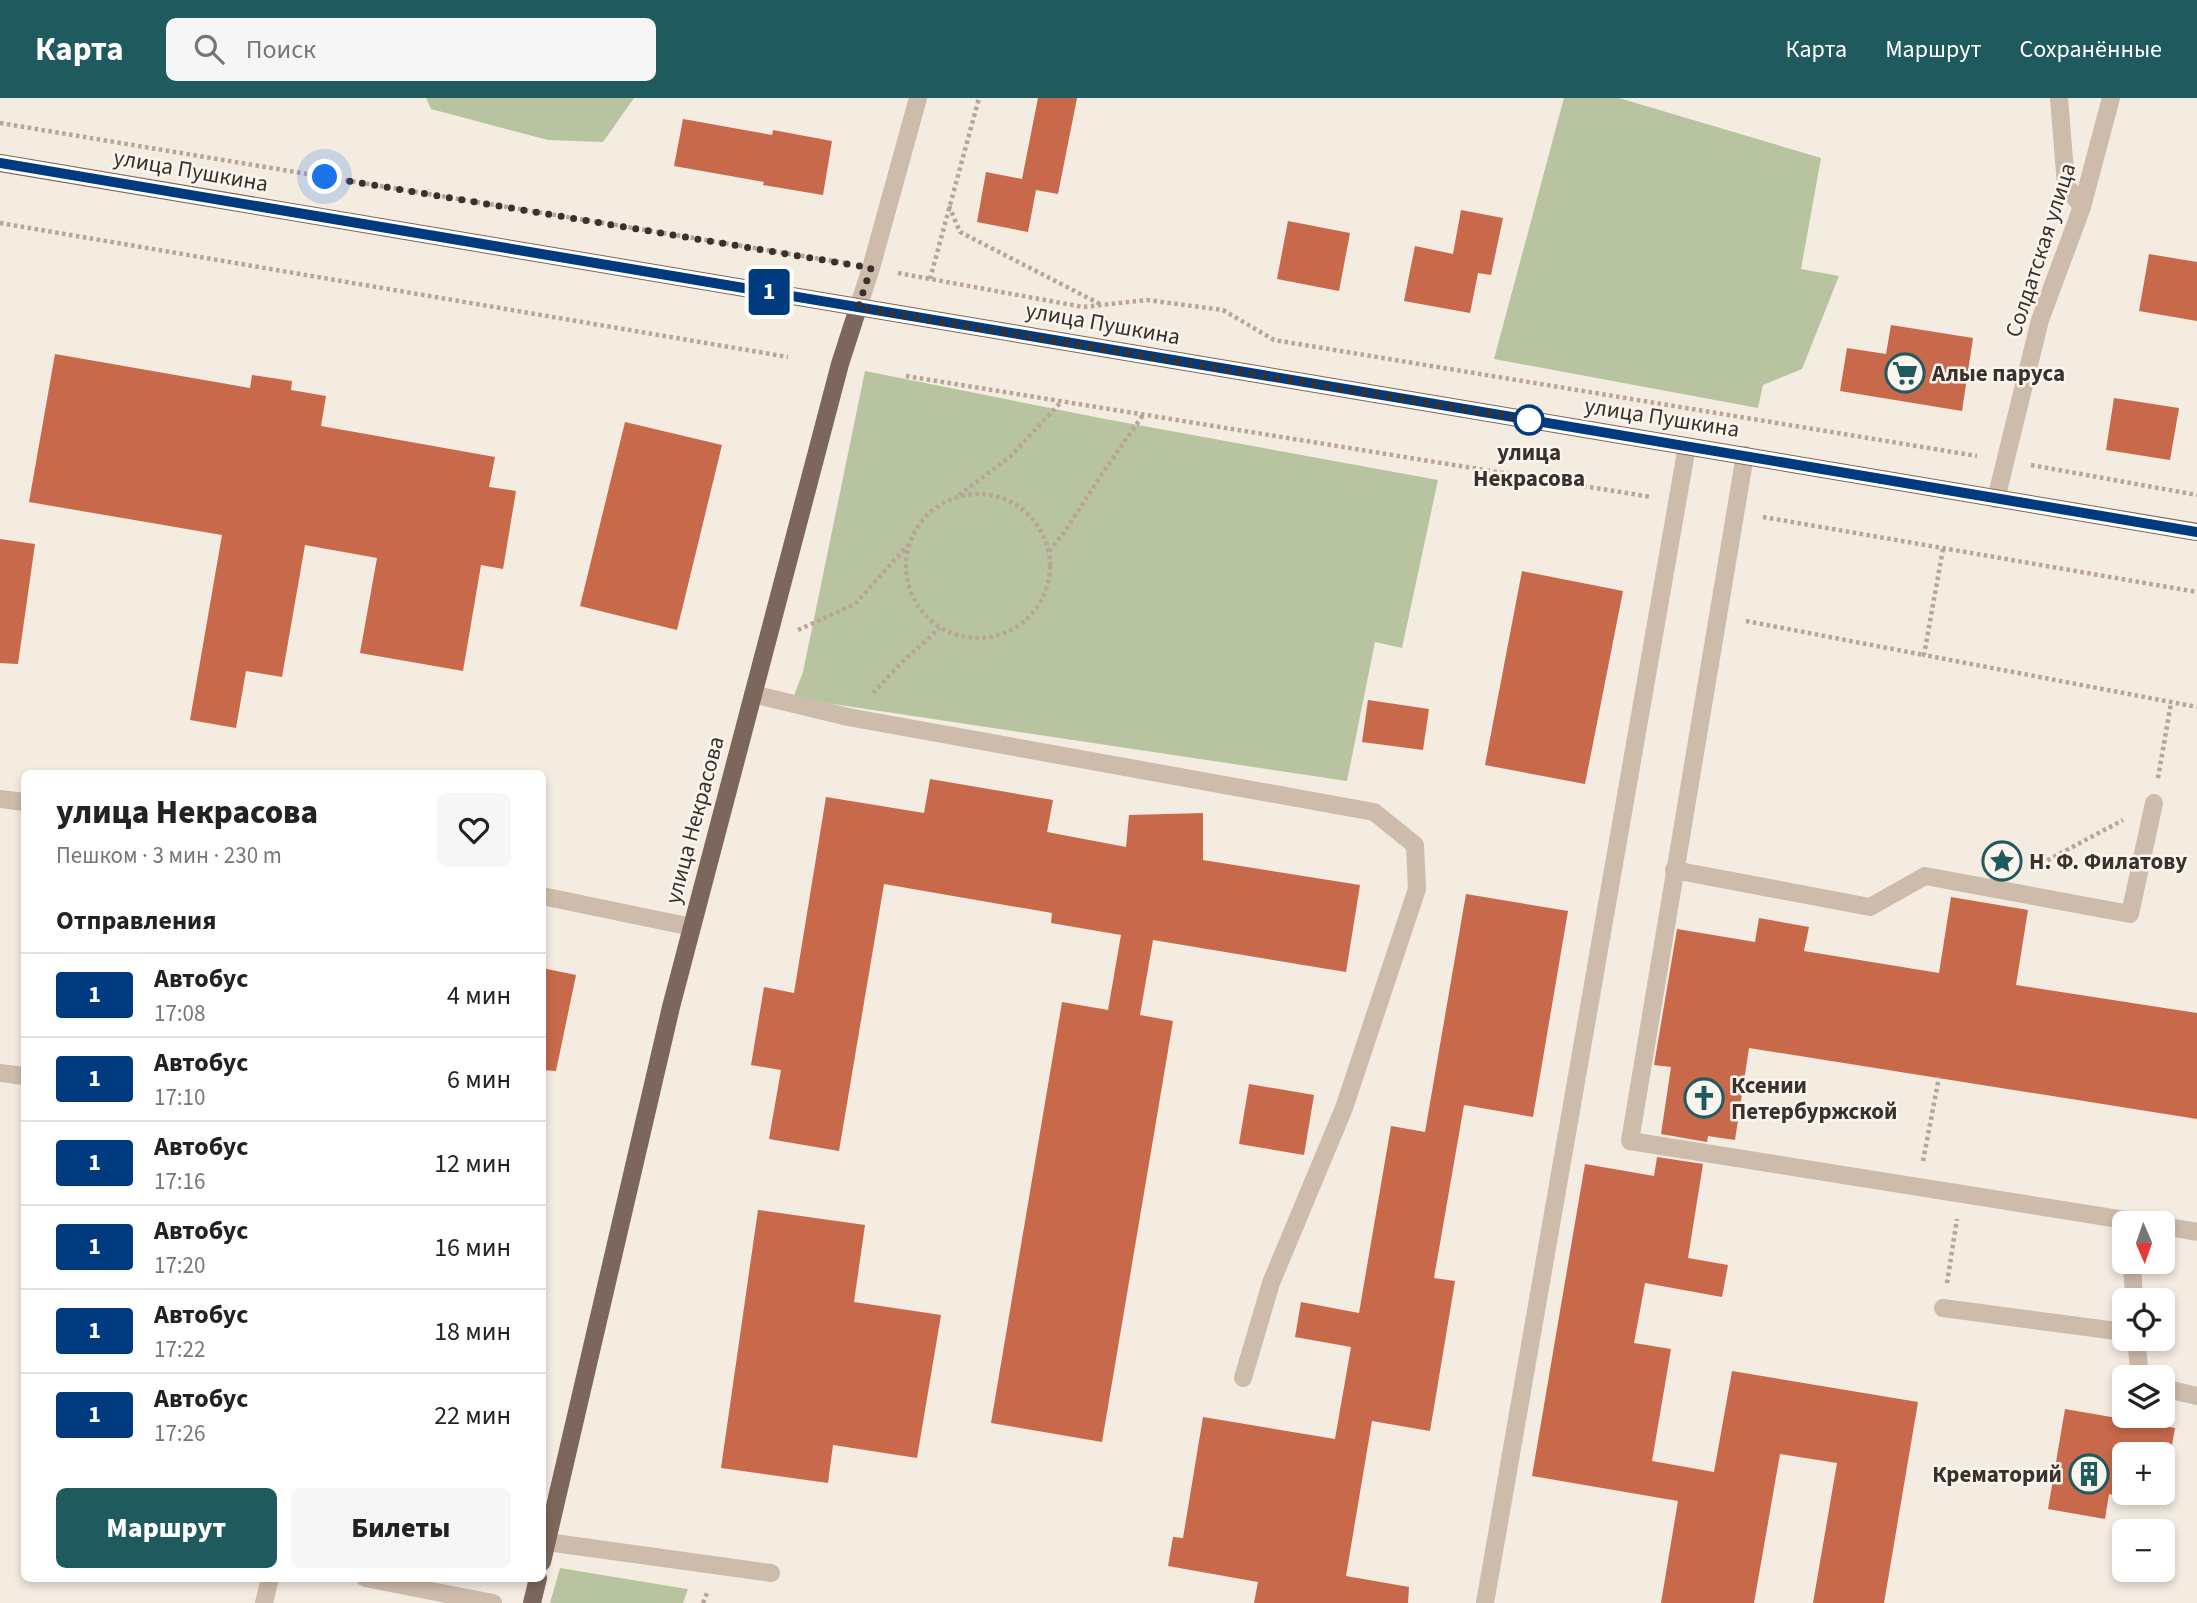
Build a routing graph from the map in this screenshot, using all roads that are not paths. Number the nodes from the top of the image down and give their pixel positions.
1 (918, 98) edge
2 (2059, 98) edge
3 (2111, 98) edge
4 (0, 163) edge
5 (2082, 207) junction
6 (858, 308) junction
7 (1687, 446) junction
8 (1745, 455) junction
9 (1996, 499) junction
10 (2197, 532) edge
11 (753, 694) junction
12 (0, 799) edge
13 (21, 802) edge
14 (2154, 803) road end
15 (1674, 870) junction
16 (546, 897) edge
17 (692, 927) junction
18 (0, 1073) edge
19 (21, 1076) edge
20 (2112, 1219) edge
21 (2175, 1228) edge
22 (2197, 1232) edge
23 (1943, 1308) dead end
24 (2112, 1330) edge
25 (1243, 1378) dead end
26 (2175, 1391) edge
27 (2197, 1396) edge
28 (547, 1542) junction
29 (546, 1546) edge
30 (771, 1573) dead end
31 (269, 1582) edge
32 (385, 1582) edge
33 (537, 1582) edge
34 (264, 1603) edge
35 (493, 1603) edge
36 (532, 1603) edge
37 (1485, 1603) edge

1 - 6 street, улица Некрасова
2 - 5 street
3 - 5 street, Солдатская улица
4 - 6 main road, улица Пушкина
5 - 9 street, Солдатская улица
6 - 7 main road, улица Пушкина
6 - 11 main road, улица Некрасова
7 - 8 main road, улица Пушкина
7 - 37 street
8 - 9 main road, улица Пушкина
8 - 15 street
9 - 10 main road, улица Пушкина
11 - 17 main road, улица Некрасова
11 - 25 street
12 - 13 street
14 - 15 street
15 - 20 street
16 - 17 street
17 - 28 main road, улица Некрасова
18 - 19 street
21 - 22 street
23 - 24 street
26 - 27 street
28 - 29 main road, улица Некрасова
28 - 30 street
31 - 34 street
32 - 35 street
33 - 36 main road

